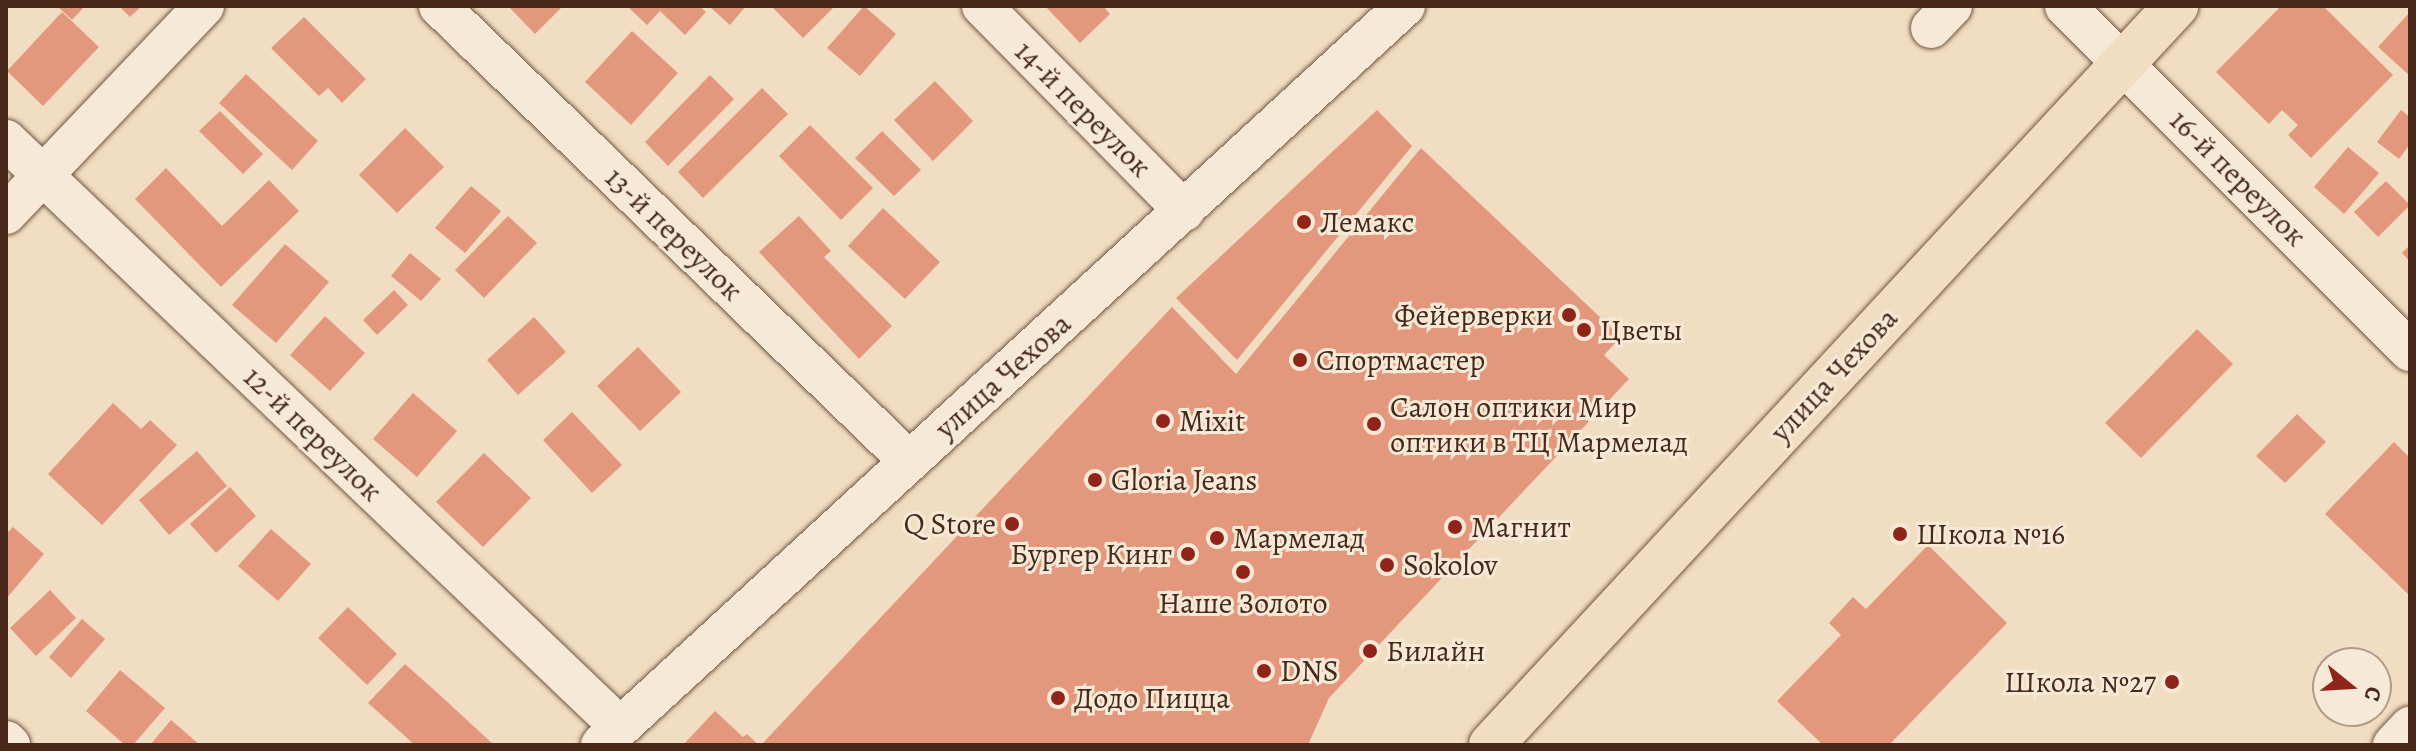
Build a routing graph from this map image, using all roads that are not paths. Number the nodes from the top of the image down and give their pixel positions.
1 (204, 6) edge
2 (439, 6) edge
3 (982, 6) edge
4 (1405, 6) edge
5 (2065, 6) edge
6 (2176, 6) edge
7 (2123, 63) junction
8 (6, 140) edge
9 (43, 176) junction
10 (1184, 211) junction
11 (6, 214) edge
12 (2410, 351) edge
13 (909, 461) junction
14 (2410, 727) edge
15 (610, 736) edge
16 (1491, 745) edge
17 (2393, 745) edge

1 - 9 street
2 - 13 street, 13-й переулок
3 - 10 street, 14-й переулок
4 - 10 street, улица Чехова
5 - 7 street, 16-й переулок
6 - 7 main road, улица Чехова
7 - 12 street, 16-й переулок
7 - 16 main road, улица Чехова
8 - 9 street, 12-й переулок
9 - 11 street
9 - 15 street, 12-й переулок
10 - 13 street, улица Чехова
13 - 15 street, улица Чехова
14 - 17 street

